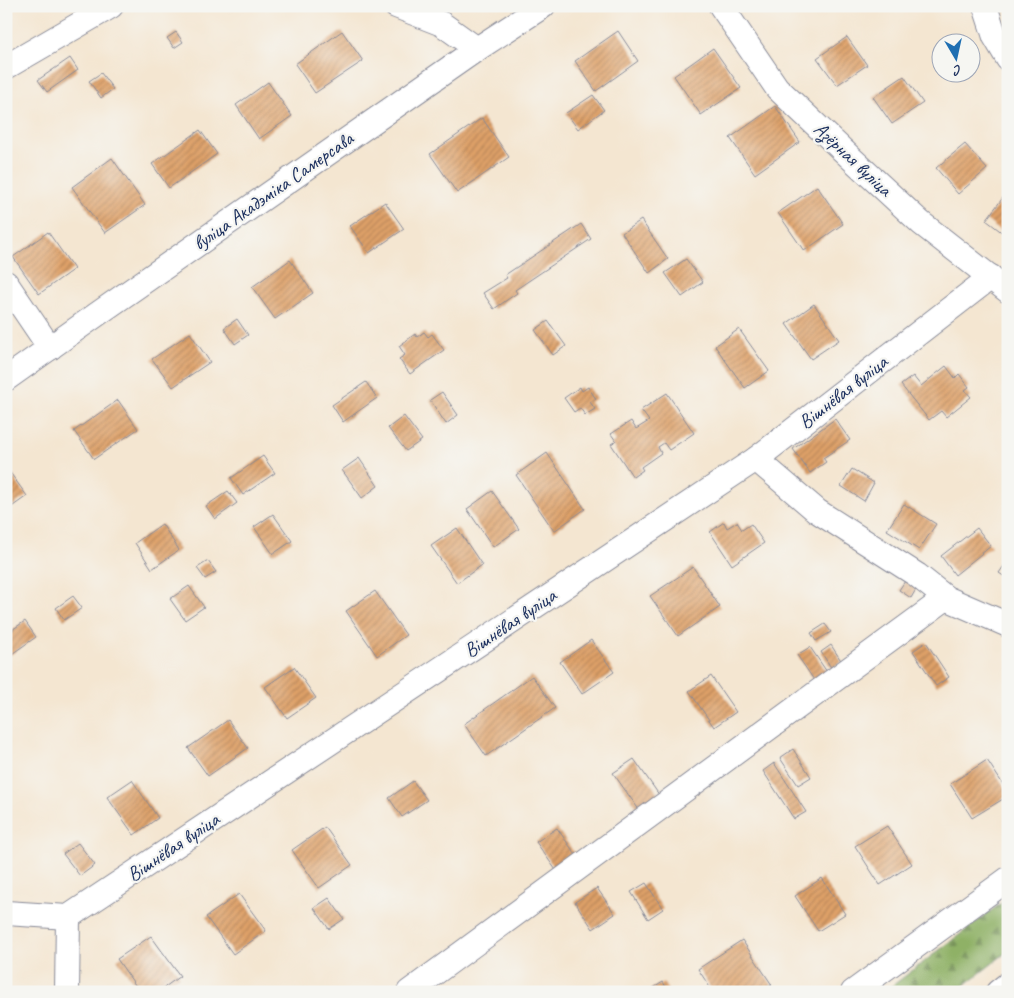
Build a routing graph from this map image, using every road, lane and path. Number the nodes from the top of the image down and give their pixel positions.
1 (110, 6) edge
2 (396, 6) edge
3 (543, 6) edge
4 (721, 6) edge
5 (984, 6) edge
6 (477, 49) junction
7 (1008, 59) edge
8 (6, 67) edge
9 (6, 283) edge
10 (1000, 284) edge
11 (50, 348) junction
12 (6, 379) edge
13 (756, 459) junction
14 (946, 598) junction
15 (1008, 625) edge
16 (1008, 878) edge
17 (6, 913) edge
18 (68, 916) junction
19 (1008, 984) edge
20 (67, 992) edge
21 (409, 992) edge
22 (853, 992) edge
23 (998, 992) edge

1 - 8 street
2 - 6 street
3 - 6 street, вуліца Акадэміка Самерсава
4 - 10 street, Азёрная вуліца
5 - 7 street
6 - 11 street, вуліца Акадэміка Самерсава
9 - 11 street
10 - 13 street, Вішнёвая вуліца
11 - 12 street, вуліца Акадэміка Самерсава
13 - 14 street
13 - 18 street, Вішнёвая вуліца
14 - 15 street
14 - 21 street
16 - 22 street
17 - 18 street
18 - 20 street
19 - 23 street

